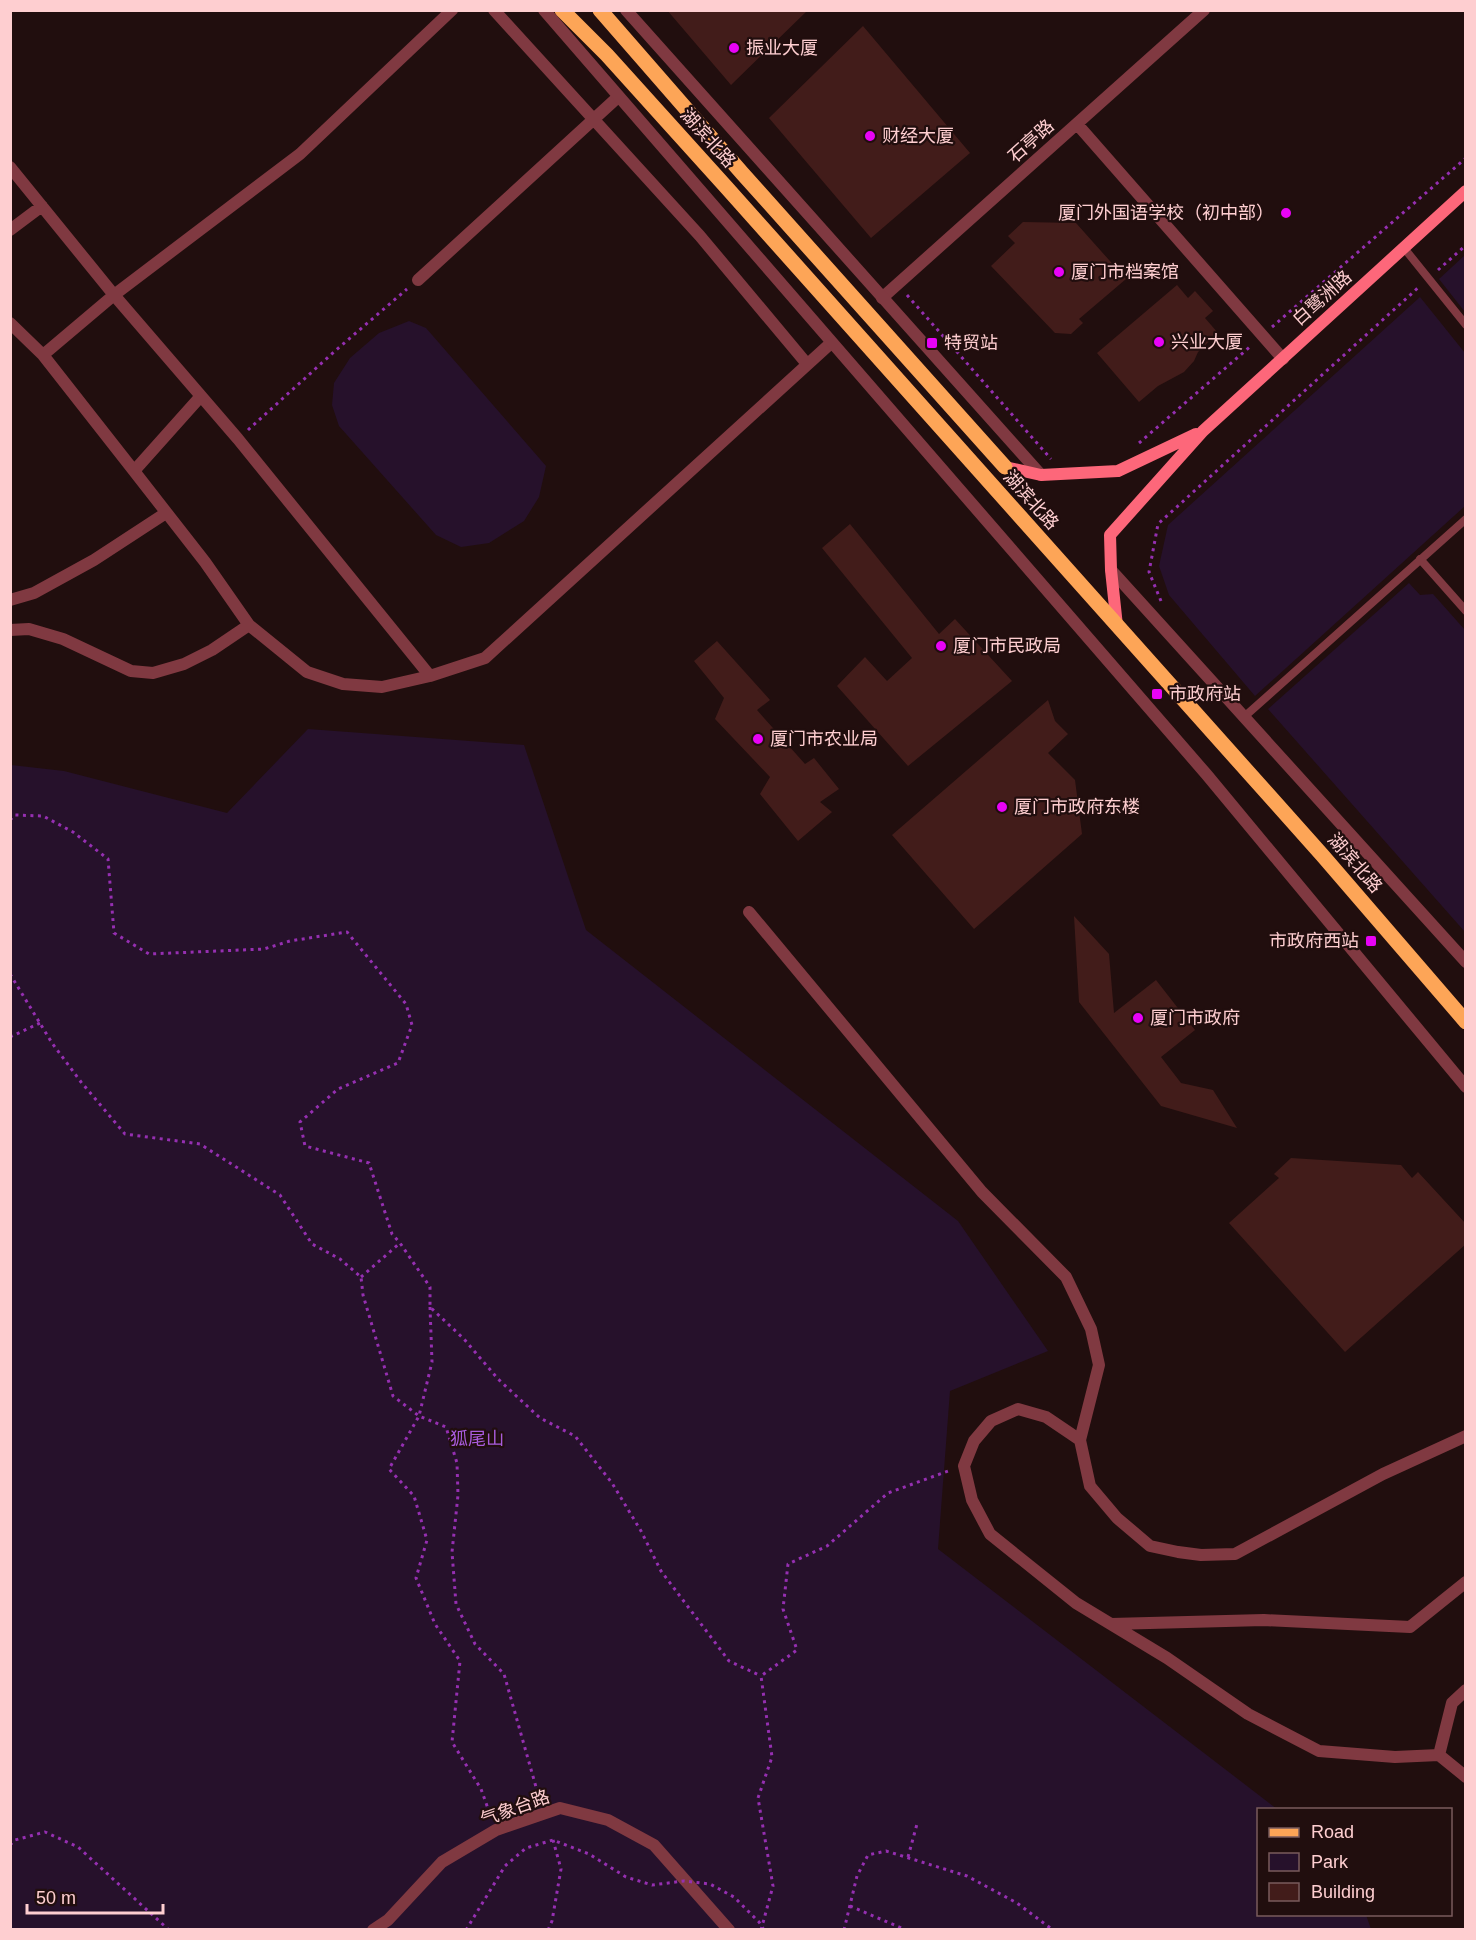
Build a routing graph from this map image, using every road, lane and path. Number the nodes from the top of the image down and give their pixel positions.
1 (452, 10) edge
2 (494, 10) edge
3 (544, 10) edge
4 (562, 10) edge
5 (600, 10) edge
6 (626, 10) edge
7 (1204, 10) edge
8 (618, 97) junction
9 (593, 120) junction
10 (1077, 124) junction
11 (1466, 158) edge
12 (10, 167) edge
13 (1466, 191) edge
14 (42, 206) junction
15 (10, 230) edge
16 (1466, 244) edge
17 (1404, 248) junction
18 (1428, 279) junction
19 (418, 280) joint
20 (897, 285) junction
21 (114, 296) junction
22 (882, 298) junction
23 (1466, 325) edge
24 (12, 328) edge
25 (1262, 336) junction
26 (831, 343) junction
27 (43, 354) junction
28 (1282, 359) junction
29 (807, 364) junction
30 (201, 396) junction
31 (1203, 431) junction
32 (238, 439) junction
33 (1139, 443) dead end
34 (1054, 463) dead end
35 (1005, 467) joint
36 (134, 471) junction
37 (1041, 475) junction
38 (166, 513) junction
39 (1466, 519) edge
40 (1420, 559) junction
41 (1111, 570) junction
42 (10, 600) edge
43 (1161, 601) dead end
44 (1466, 610) edge
45 (249, 625) junction
46 (1117, 626) junction
47 (10, 630) edge
48 (430, 676) junction
49 (1244, 717) junction
50 (10, 820) edge
51 (748, 912) dead end
52 (1466, 962) edge
53 (10, 974) edge
54 (1466, 1022) edge
55 (39, 1023) junction
56 (10, 1037) edge
57 (1466, 1087) edge
58 (400, 1243) junction
59 (361, 1277) junction
60 (430, 1307) junction
61 (419, 1416) junction
62 (1466, 1436) edge
63 (1080, 1440) junction
64 (964, 1466) junction
65 (1466, 1582) edge
66 (1110, 1624) junction
67 (761, 1676) junction
68 (1466, 1690) edge
69 (1439, 1755) junction
70 (1466, 1777) edge
71 (560, 1808) junction
72 (917, 1824) dead end
73 (496, 1830) junction
74 (553, 1840) junction
75 (10, 1845) edge
76 (908, 1857) junction
77 (850, 1906) junction
78 (169, 1929) edge
79 (374, 1929) edge
80 (466, 1929) edge
81 (548, 1929) edge
82 (729, 1929) edge
83 (762, 1929) edge
84 (844, 1929) edge
85 (906, 1929) edge
86 (1053, 1929) edge

1 - 21 street
2 - 9 street
3 - 8 street
4 - 46 main road, 湖滨北路
5 - 35 main road, 湖滨北路
6 - 22 street
7 - 10 street, 石亭路
8 - 9 street
8 - 26 street
9 - 19 street
9 - 29 street
10 - 20 street, 石亭路
10 - 25 street
11 - 25 path
12 - 14 street
13 - 17 main road, 白鹭洲路
14 - 15 street
14 - 21 street
16 - 18 path
17 - 18 lane
17 - 28 main road, 白鹭洲路
18 - 23 lane
18 - 43 path
19 - 32 path
20 - 22 street, 石亭路
20 - 34 path
21 - 27 street
21 - 30 street
22 - 37 street
24 - 27 street
25 - 28 street
25 - 33 path
26 - 29 street
26 - 57 street
27 - 36 street
28 - 31 main road, 白鹭洲路
29 - 48 street
30 - 32 street
30 - 36 street
31 - 37 main road, 白鹭洲路
31 - 41 main road, 白鹭洲路
32 - 48 street
35 - 37 main road, 白鹭洲路
36 - 38 street
38 - 42 street
38 - 45 street
39 - 40 lane
40 - 44 lane
40 - 49 lane
41 - 46 main road, 白鹭洲路
41 - 49 street
45 - 47 street
45 - 48 street
46 - 54 main road, 湖滨北路
49 - 52 street
50 - 58 path
51 - 63 street
53 - 55 path
55 - 56 path
55 - 59 path
58 - 59 path
58 - 60 path
59 - 61 path
60 - 61 path
60 - 67 path
61 - 71 path
61 - 73 path
62 - 63 street
63 - 64 street
64 - 66 street
64 - 67 path
65 - 66 street
66 - 69 street
67 - 83 path
68 - 69 street
69 - 70 street
71 - 73 street, 气象台路
71 - 82 street, 气象台路
72 - 76 path
73 - 79 street, 气象台路
74 - 80 path, bridge
74 - 81 path
74 - 83 path, bridge
75 - 78 path
76 - 77 path
76 - 86 path
77 - 84 path
77 - 85 path

